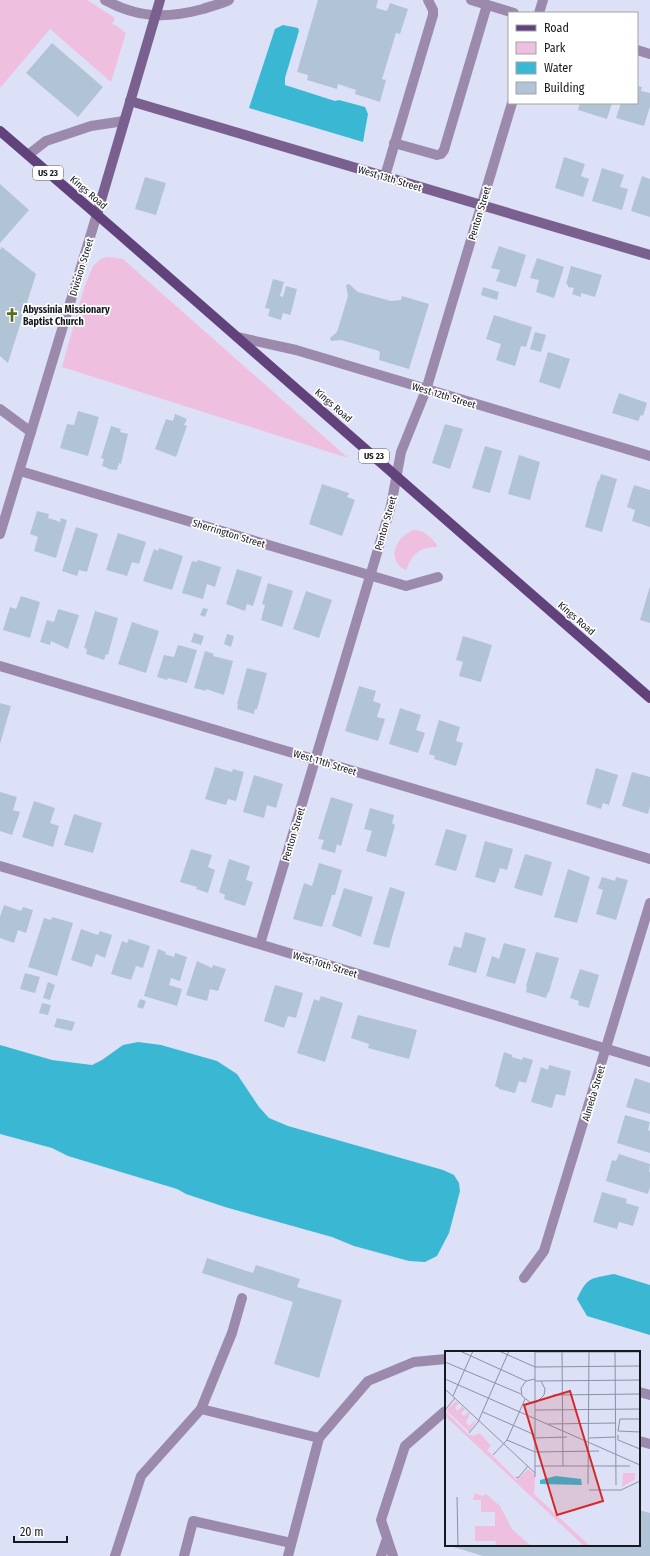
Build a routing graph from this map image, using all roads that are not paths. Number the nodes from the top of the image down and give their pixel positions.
1 (105, 0) edge
2 (160, 0) edge
3 (229, 0) edge
4 (428, 0) edge
5 (471, 0) edge
6 (543, 0) edge
7 (487, 5) junction
8 (511, 12) edge
9 (539, 12) edge
10 (155, 16) junction
11 (638, 50) edge
12 (650, 54) edge
13 (130, 101) junction
14 (512, 104) edge
15 (124, 121) junction
16 (0, 132) edge
17 (394, 143) junction
18 (28, 155) junction
19 (385, 176) junction
20 (482, 205) junction
21 (97, 214) junction
22 (650, 255) edge
23 (237, 337) junction
24 (426, 390) junction
25 (0, 409) edge
26 (31, 432) junction
27 (650, 456) edge
28 (20, 471) junction
29 (397, 476) junction
30 (0, 534) edge
31 (370, 575) junction
32 (438, 577) dead end
33 (0, 666) edge
34 (650, 698) edge
35 (316, 759) junction
36 (650, 859) edge
37 (0, 866) edge
38 (650, 903) edge
39 (260, 944) junction
40 (606, 1049) junction
41 (650, 1062) edge
42 (524, 1278) dead end
43 (242, 1298) dead end
44 (445, 1359) edge
45 (640, 1392) edge
46 (650, 1395) edge
47 (201, 1409) junction
48 (445, 1412) edge
49 (320, 1438) junction
50 (640, 1441) edge
51 (650, 1444) edge
52 (387, 1539) junction
53 (291, 1543) junction
54 (115, 1556) edge
55 (184, 1556) edge
56 (288, 1556) edge
57 (382, 1556) edge
58 (393, 1556) edge

1 - 10 street
2 - 10 street, Division Street
3 - 10 street
4 - 17 street
5 - 7 street
6 - 9 street
7 - 8 street
7 - 17 street
10 - 13 street, Division Street
11 - 12 street
13 - 15 street, Division Street
13 - 19 street, West 13th Street
14 - 20 street, Penton Street
15 - 18 street
15 - 21 street, Division Street
16 - 18 main road, Kings Road / US 23
17 - 19 street
18 - 21 main road, Kings Road / US 23
19 - 20 street, West 13th Street
20 - 22 street, West 13th Street
20 - 24 street, Penton Street
21 - 23 main road, Kings Road / US 23
21 - 26 street, Division Street
23 - 24 street, West 12th Street
23 - 29 main road, Kings Road / US 23
24 - 27 street, West 12th Street
24 - 29 street, Penton Street
25 - 26 street
26 - 28 street, Division Street
28 - 30 street, Division Street
28 - 31 street, Sherrington Street
29 - 31 street, Penton Street
29 - 34 main road, Kings Road / US 23
31 - 32 street, Sherrington Street
31 - 35 street, Penton Street
33 - 35 street, West 11th Street
35 - 36 street, West 11th Street
35 - 39 street, Penton Street
37 - 39 street, West 10th Street
38 - 40 street, Almeda Street
39 - 40 street, West 10th Street
40 - 41 street, West 10th Street
40 - 42 street, Almeda Street
43 - 47 street
44 - 49 street
45 - 46 street
47 - 49 street
47 - 54 street
48 - 52 street
49 - 53 street
50 - 51 street
52 - 57 street
52 - 58 street
53 - 55 street
53 - 56 street

